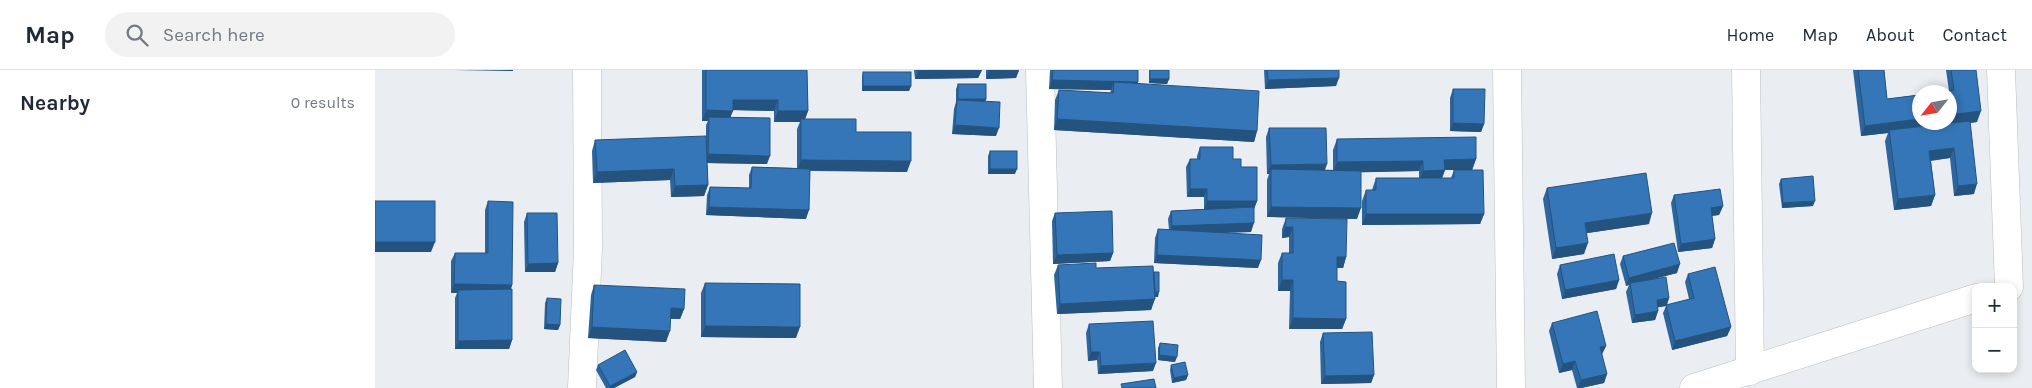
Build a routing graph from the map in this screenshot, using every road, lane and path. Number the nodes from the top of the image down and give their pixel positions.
1 (587, 70) edge
2 (1040, 70) edge
3 (1507, 70) edge
4 (1746, 70) edge
5 (2001, 70) edge
6 (2032, 280) edge
7 (2010, 283) edge
8 (2017, 285) edge
9 (1972, 299) edge
10 (1750, 371) junction
11 (583, 388) edge
12 (1048, 388) edge
13 (1511, 388) edge
14 (1694, 388) edge

1 - 11 street
2 - 12 street
3 - 13 street
4 - 10 street
5 - 7 street
6 - 8 street
9 - 10 street
10 - 14 street

